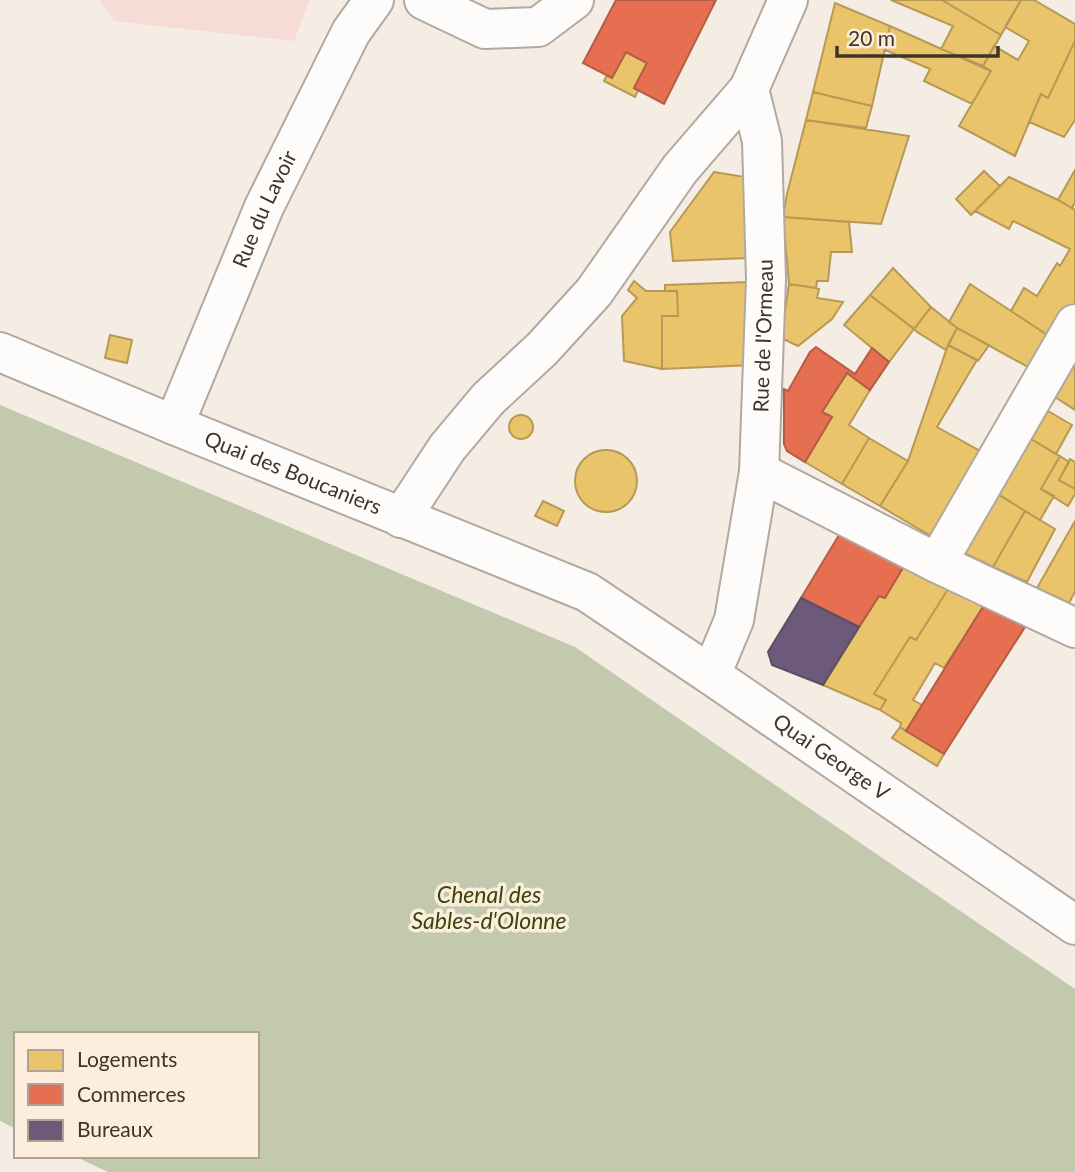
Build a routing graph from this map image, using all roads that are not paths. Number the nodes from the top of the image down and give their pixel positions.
1 (374, 0) edge
2 (424, 0) edge
3 (574, 0) edge
4 (789, 0) edge
5 (749, 89) junction
6 (1075, 324) edge
7 (0, 352) edge
8 (174, 425) junction
9 (759, 472) junction
10 (401, 518) junction
11 (937, 563) junction
12 (587, 592) joint
13 (1075, 628) edge
14 (711, 675) junction
15 (1075, 925) edge

1 - 8 street, Rue du Lavoir
2 - 3 street
4 - 5 street
5 - 9 street, Rue de l'Ormeau
5 - 10 street
6 - 11 street
7 - 8 street, Quai des Boucaniers
8 - 10 street, Quai des Boucaniers
9 - 11 street
9 - 14 street, Rue de l'Ormeau
10 - 12 street, Quai des Boucaniers
11 - 13 street
12 - 14 street, Quai George V
14 - 15 street, Quai George V

